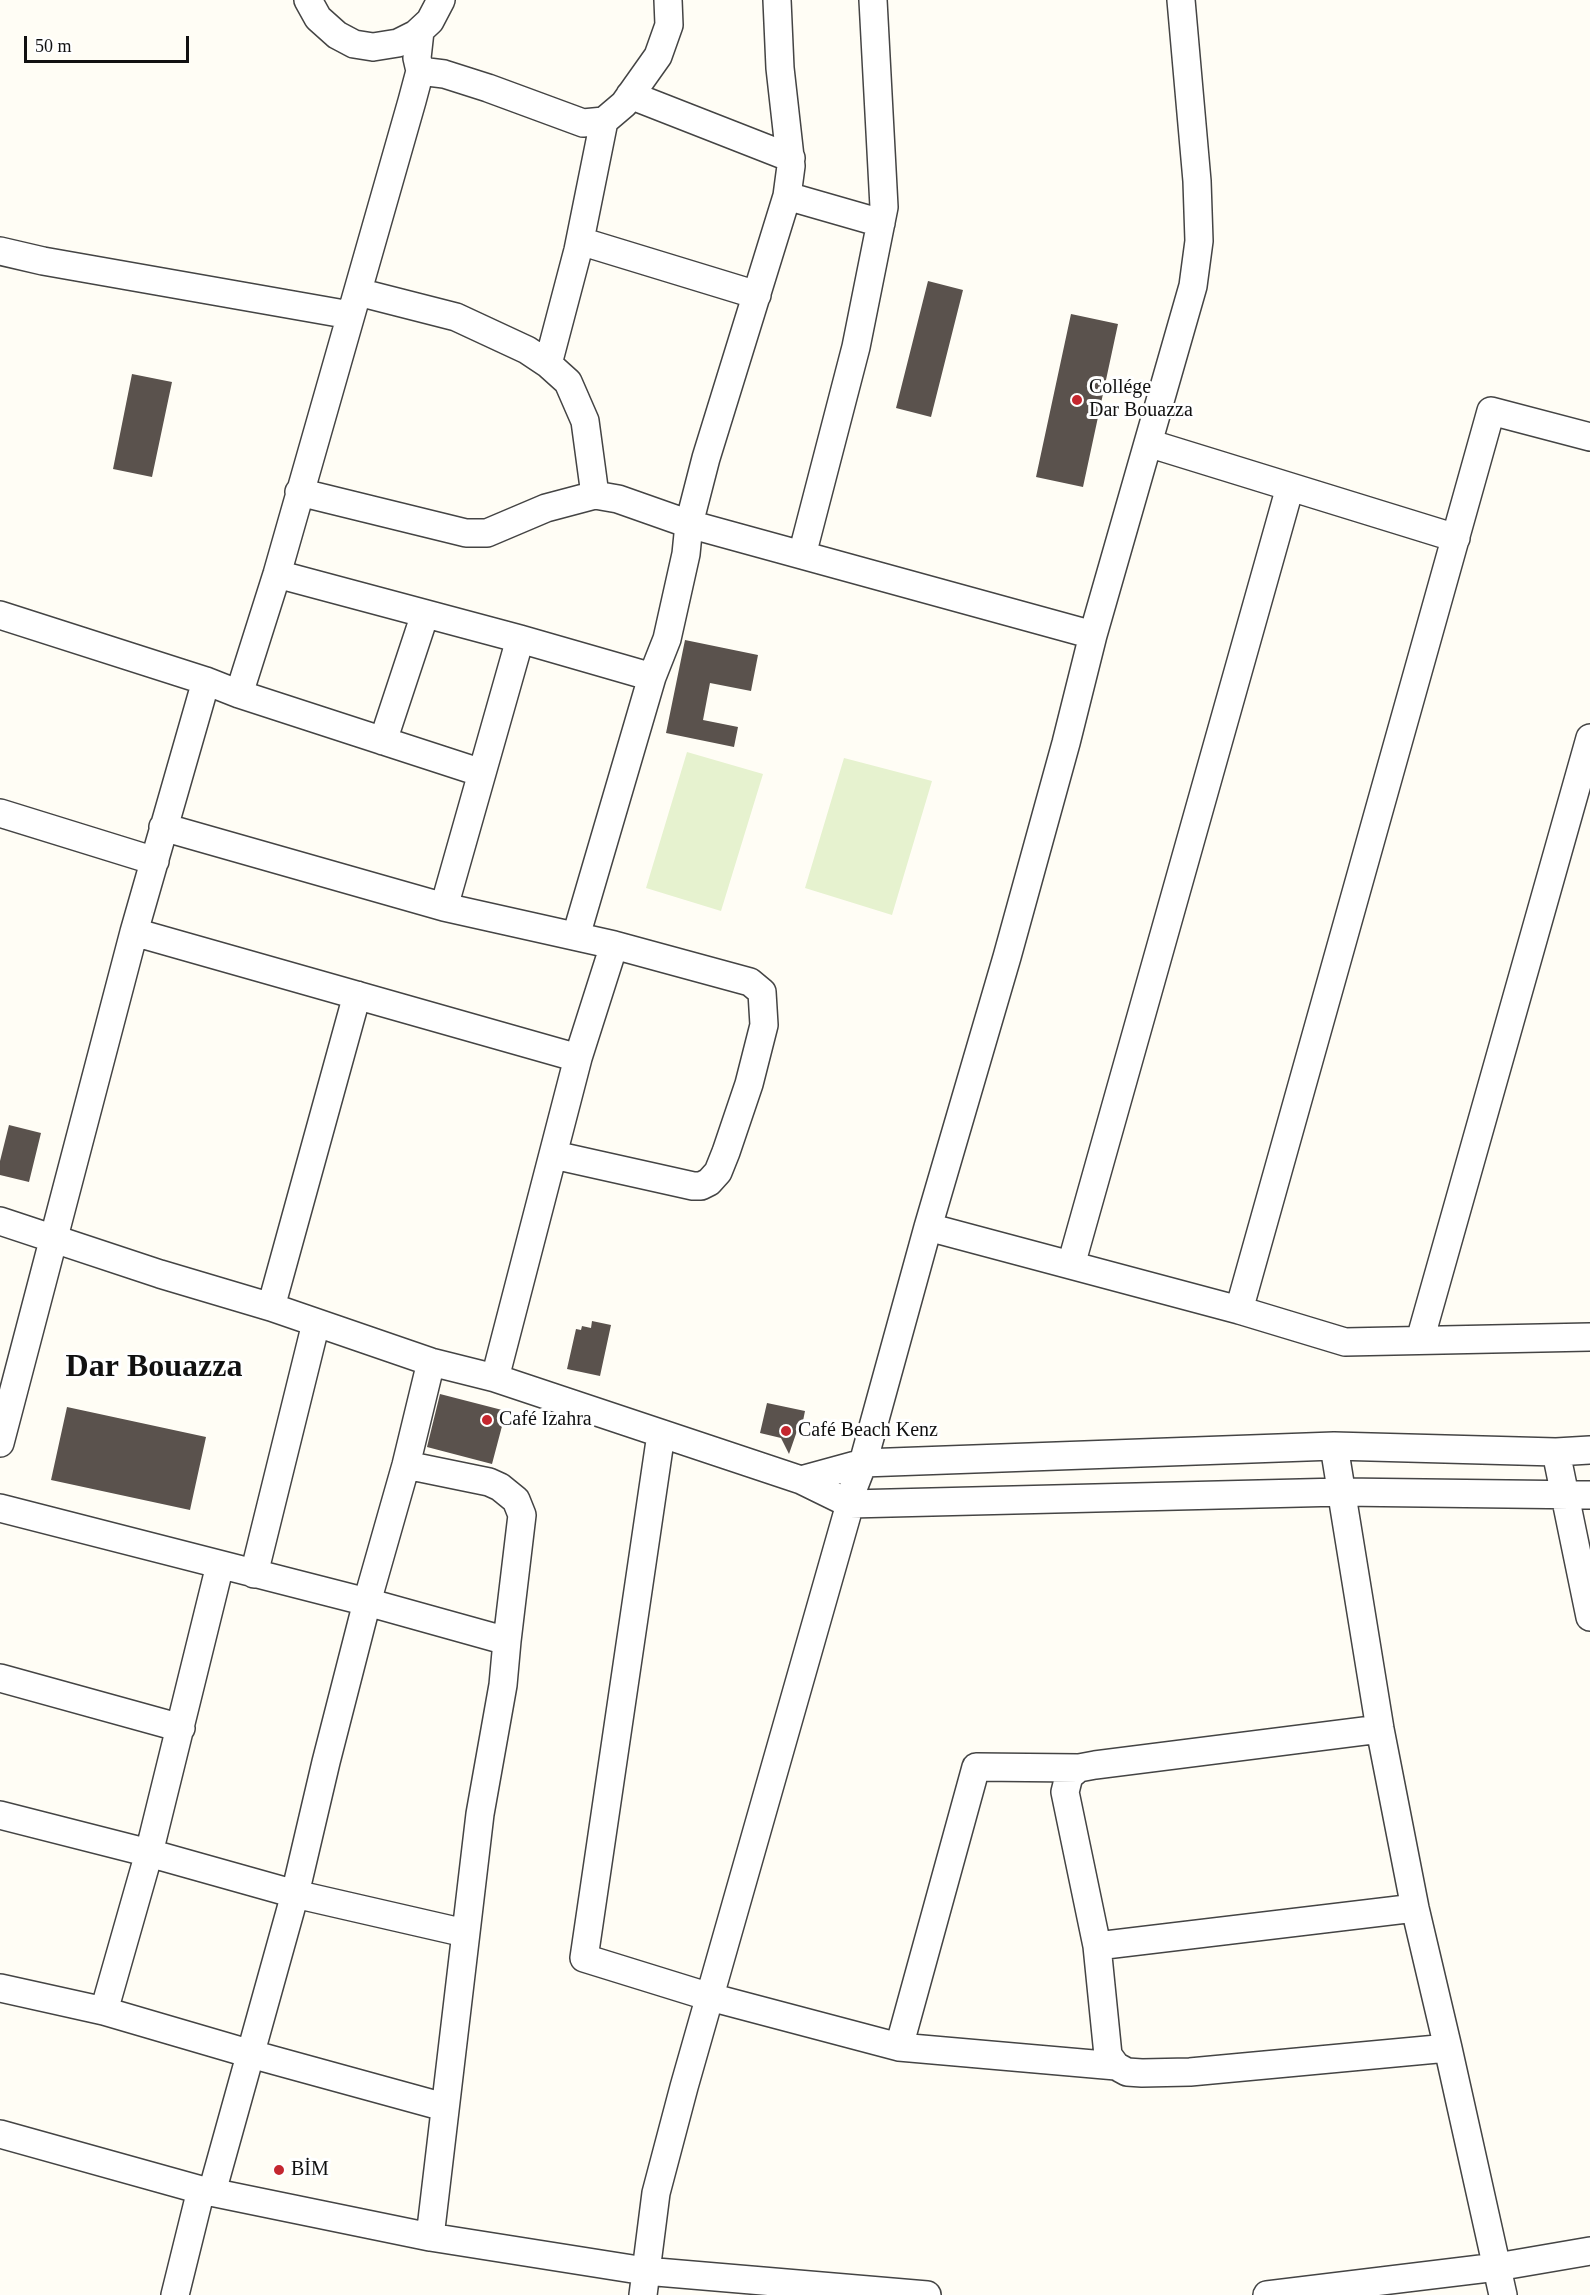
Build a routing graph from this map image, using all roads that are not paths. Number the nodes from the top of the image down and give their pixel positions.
1 (308, 0) edge
2 (441, 0) edge
3 (668, 0) edge
4 (777, 0) edge
5 (873, 0) edge
6 (1181, 0) edge
7 (420, 31) junction
8 (393, 44) junction
9 (418, 64) junction
10 (630, 95) junction
11 (604, 121) junction
12 (790, 158) junction
13 (787, 196) junction
14 (881, 223) junction
15 (580, 241) junction
16 (0, 251) edge
17 (758, 295) junction
18 (354, 304) junction
19 (548, 364) junction
20 (1590, 437) edge
21 (1148, 443) junction
22 (1290, 487) junction
23 (299, 492) junction
24 (595, 495) junction
25 (689, 524) junction
26 (1455, 538) junction
27 (802, 555) junction
28 (277, 574) junction
29 (425, 614) junction
30 (0, 615) edge
31 (1093, 635) junction
32 (520, 639) junction
33 (652, 677) junction
34 (206, 681) junction
35 (239, 694) junction
36 (1590, 738) edge
37 (383, 741) junction
38 (482, 773) junction
39 (0, 813) edge
40 (163, 827) junction
41 (155, 861) junction
42 (444, 907) junction
43 (134, 932) junction
44 (576, 936) junction
45 (614, 945) junction
46 (357, 995) junction
47 (578, 1058) junction
48 (554, 1155) junction
49 (0, 1221) edge
50 (928, 1227) junction
51 (55, 1239) junction
52 (1071, 1265) junction
53 (271, 1307) junction
54 (1239, 1310) junction
55 (316, 1323) junction
56 (1590, 1337) edge
57 (1420, 1340) junction
58 (11, 1360) edge
59 (431, 1362) junction
60 (495, 1378) junction
61 (662, 1434) junction
62 (0, 1443) edge
63 (1334, 1446) junction
64 (1590, 1450) edge
65 (1556, 1452) junction
66 (863, 1463) junction
67 (406, 1466) junction
68 (801, 1480) junction
69 (1341, 1492) junction
70 (1577, 1495) edge
71 (850, 1503) junction
72 (0, 1508) edge
73 (220, 1565) junction
74 (254, 1574) junction
75 (367, 1602) junction
76 (1590, 1617) edge
77 (507, 1641) junction
78 (0, 1678) edge
79 (181, 1728) junction
80 (1380, 1729) junction
81 (1079, 1768) junction
82 (0, 1815) edge
83 (149, 1853) junction
84 (295, 1893) junction
85 (1415, 1908) junction
86 (465, 1933) junction
87 (1097, 1946) junction
88 (0, 1988) edge
89 (710, 1997) junction
90 (104, 2011) junction
91 (899, 2047) junction
92 (1448, 2048) junction
93 (251, 2054) junction
94 (1116, 2066) junction
95 (444, 2107) junction
96 (0, 2134) edge
97 (207, 2191) junction
98 (430, 2237) junction
99 (1590, 2251) edge
100 (1497, 2267) junction
101 (644, 2283) edge
102 (175, 2295) edge
103 (927, 2295) edge
104 (1267, 2295) edge
105 (1503, 2295) edge

1 - 8 street
2 - 7 street
3 - 10 street
4 - 12 street
5 - 14 street
6 - 21 street
7 - 8 street
7 - 9 street
8 - 9 street
9 - 11 street
9 - 18 street
10 - 11 street
10 - 12 street
11 - 15 street
12 - 13 street
13 - 14 street
13 - 17 street
14 - 27 street
15 - 17 street
15 - 19 street
16 - 18 street
17 - 25 street
18 - 19 street
18 - 23 street
19 - 24 street
20 - 26 street
21 - 22 street
21 - 31 street
22 - 26 street
22 - 52 street
23 - 24 street
23 - 28 street
24 - 25 street
25 - 27 street
25 - 33 street
26 - 54 street
27 - 31 street
28 - 29 street
28 - 35 street
29 - 32 street
29 - 37 street
30 - 34 street
31 - 50 street
32 - 33 street
32 - 38 street
33 - 44 street
34 - 35 street
34 - 40 street
35 - 37 street
36 - 57 street
37 - 38 street
38 - 42 street
39 - 41 street
40 - 41 street
40 - 42 street
41 - 43 street
42 - 44 street
43 - 46 street
43 - 51 street
44 - 45 street
45 - 47 street
45 - 48 street
46 - 47 street
46 - 53 street
47 - 48 street
48 - 60 street
49 - 51 street
50 - 52 street
50 - 66 street
51 - 53 street
51 - 58 street
52 - 54 street
53 - 55 street
54 - 57 street
55 - 59 street
55 - 74 street
56 - 57 street
58 - 62 street
59 - 60 street
59 - 67 street
60 - 61 street
61 - 68 street
61 - 89 street
63 - 65 street
63 - 66 street
63 - 69 street
64 - 65 street
65 - 70 street
66 - 68 street
66 - 71 street
67 - 75 street
67 - 77 street
68 - 71 street
69 - 70 street
69 - 71 street
69 - 80 street
70 - 76 street
71 - 89 street
72 - 73 street
73 - 74 street
73 - 79 street
74 - 75 street
75 - 77 street
75 - 84 street
77 - 86 street
78 - 79 street
79 - 83 street
80 - 81 street
80 - 85 street
81 - 87 street
81 - 91 street
82 - 83 street
83 - 84 street
83 - 90 street
84 - 86 street
84 - 93 street
85 - 87 street
85 - 92 street
86 - 95 street
87 - 94 street
88 - 90 street
89 - 91 street
89 - 101 street
90 - 93 street
91 - 94 street
92 - 94 street
92 - 100 street
93 - 95 street
93 - 97 street
95 - 98 street
96 - 97 street
97 - 98 street
97 - 102 street
98 - 101 street
99 - 100 street
100 - 104 street
100 - 105 street
101 - 103 street

